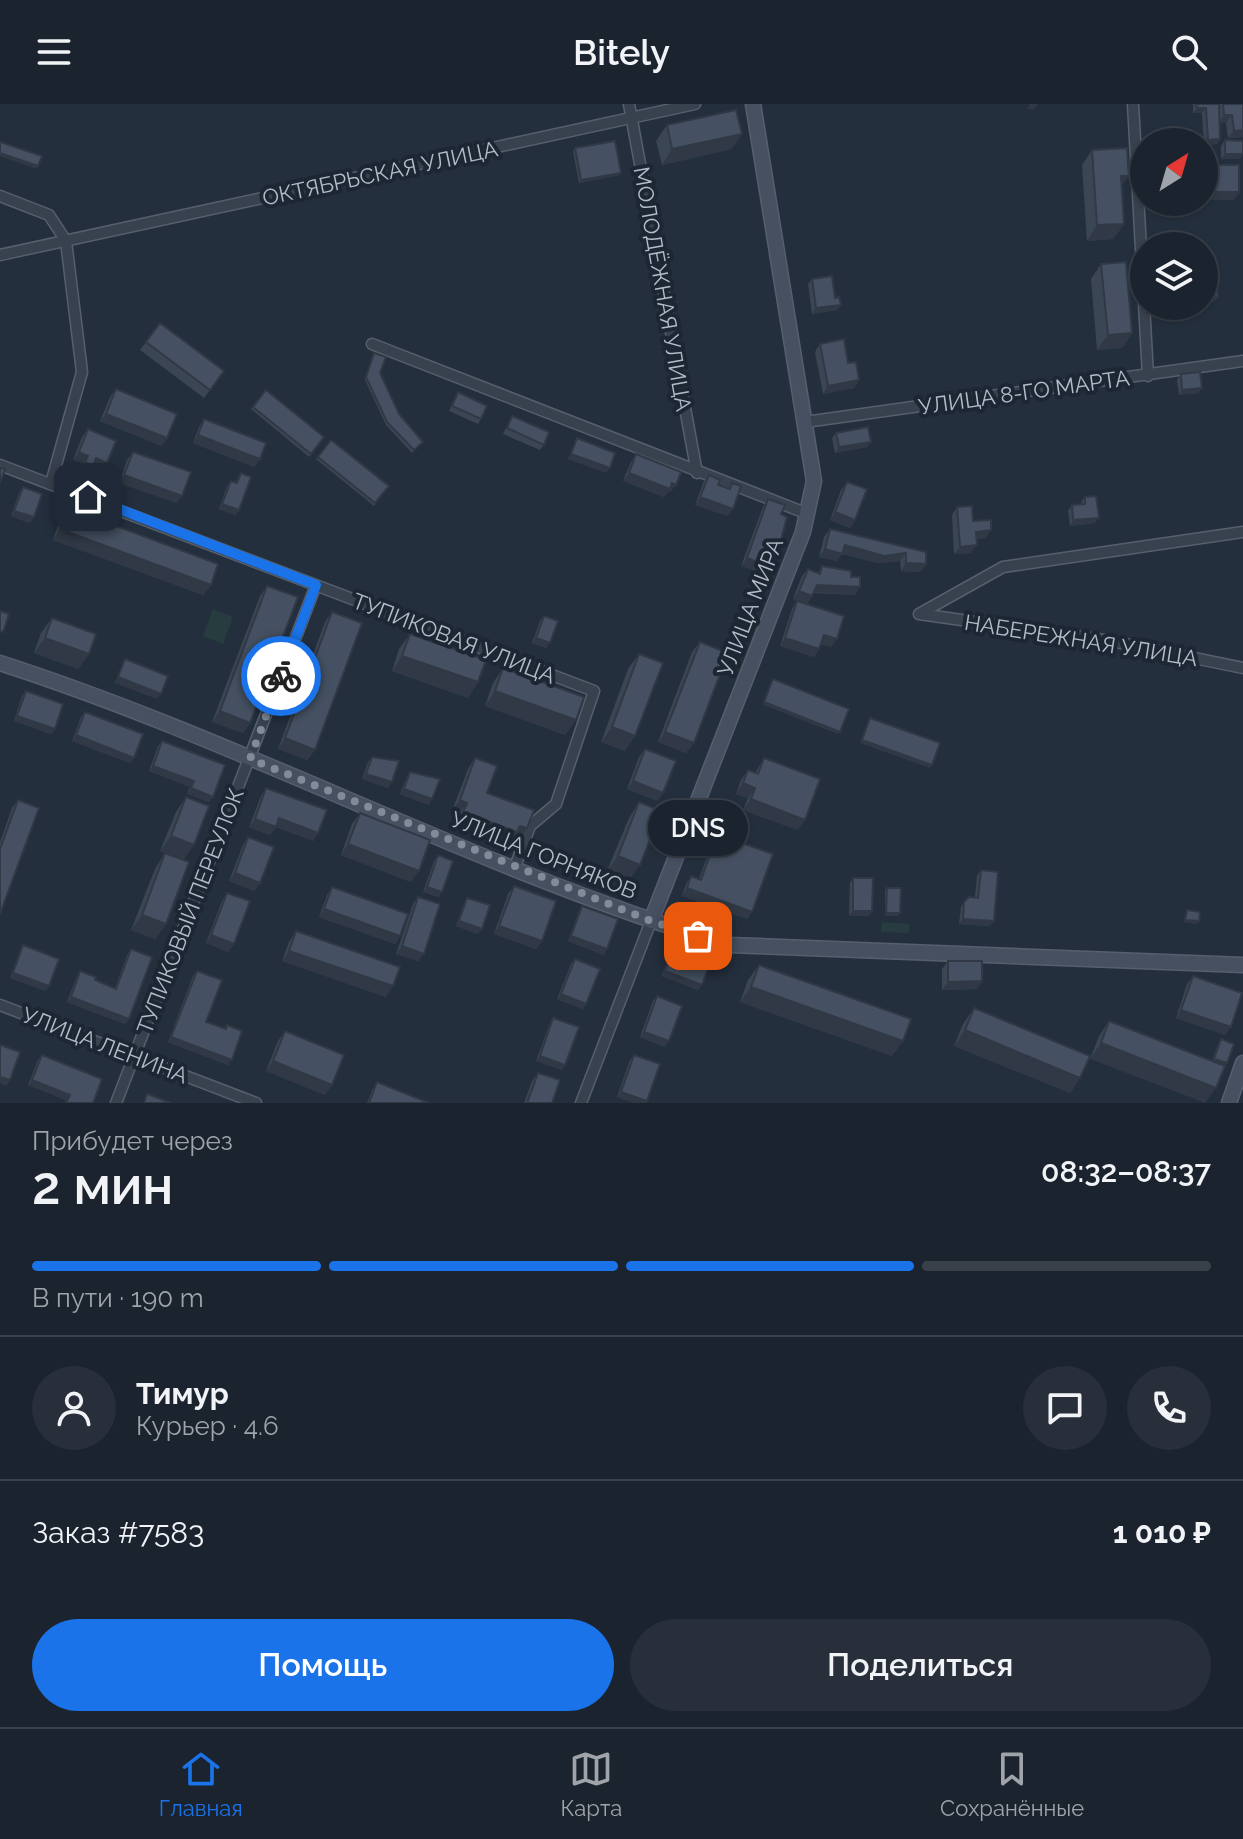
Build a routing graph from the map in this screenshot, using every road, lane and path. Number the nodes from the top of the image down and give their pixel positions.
1 (629, 104) edge
2 (695, 104) edge
3 (753, 104) edge
4 (1133, 104) edge
5 (631, 118) junction
6 (0, 196) edge
7 (66, 241) junction
8 (0, 255) edge
9 (372, 344) dead end
10 (1243, 361) edge
11 (1148, 376) junction
12 (805, 422) junction
13 (0, 465) edge
14 (697, 473) junction
15 (51, 483) junction
16 (808, 514) junction
17 (1243, 532) edge
18 (316, 585) junction
19 (0, 663) edge
20 (1243, 668) edge
21 (250, 759) junction
22 (515, 867) junction
23 (651, 921) junction
24 (1243, 965) edge
25 (0, 1005) edge
26 (134, 1056) junction
27 (1243, 1063) edge
28 (116, 1103) edge
29 (256, 1103) edge
30 (581, 1103) edge
31 (1229, 1103) edge

1 - 5 street, МОЛОДЁЖНАЯ УЛИЦА
2 - 5 street, ОКТЯБРЬСКАЯ УЛИЦА
3 - 12 main road, УЛИЦА МИРА
4 - 11 street
5 - 7 street, ОКТЯБРЬСКАЯ УЛИЦА
5 - 14 street, МОЛОДЁЖНАЯ УЛИЦА
6 - 7 street
7 - 8 street, ОКТЯБРЬСКАЯ УЛИЦА
7 - 15 street
9 - 14 street
10 - 11 street, УЛИЦА 8-ГО МАРТА
11 - 12 street, УЛИЦА 8-ГО МАРТА
12 - 16 main road, УЛИЦА МИРА
13 - 15 street, ТУПИКОВАЯ УЛИЦА
14 - 16 street
15 - 18 street, ТУПИКОВАЯ УЛИЦА
16 - 23 main road, УЛИЦА МИРА
17 - 20 street, НАБЕРЕЖНАЯ УЛИЦА
18 - 21 street, ТУПИКОВЫЙ ПЕРЕУЛОК
18 - 22 street, ТУПИКОВАЯ УЛИЦА
19 - 21 main road, УЛИЦА ГОРНЯКОВ
21 - 22 main road, УЛИЦА ГОРНЯКОВ
21 - 26 street, ТУПИКОВЫЙ ПЕРЕУЛОК
22 - 23 main road, УЛИЦА ГОРНЯКОВ
23 - 24 main road, УЛИЦА ГОРНЯКОВ
23 - 30 street, УЛИЦА МИРА
25 - 26 street, УЛИЦА ЛЕНИНА
26 - 28 street, ТУПИКОВЫЙ ПЕРЕУЛОК
26 - 29 street, УЛИЦА ЛЕНИНА
27 - 31 main road

